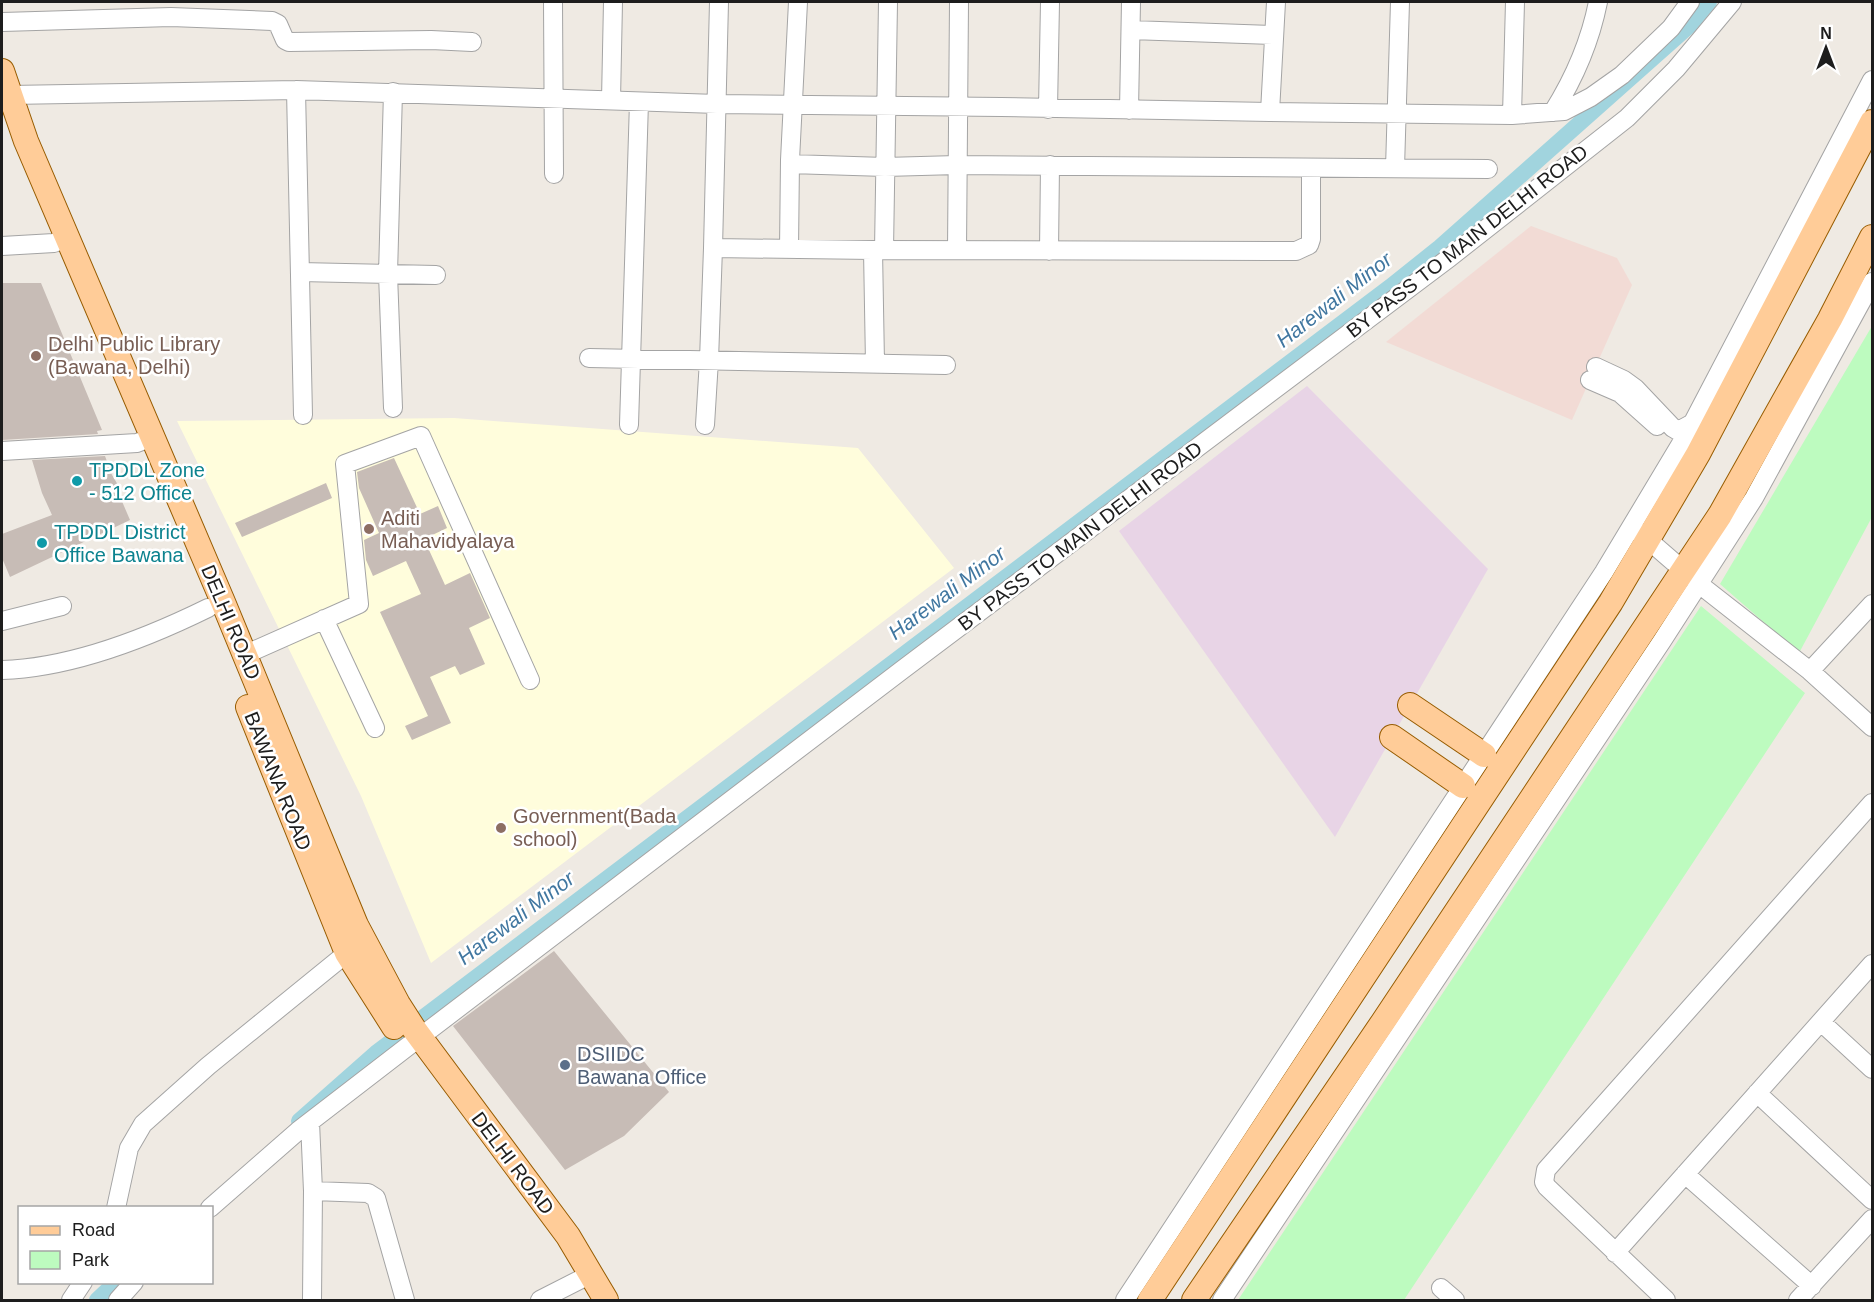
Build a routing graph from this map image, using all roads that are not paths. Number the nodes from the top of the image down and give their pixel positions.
1 (553, 2) edge
2 (613, 2) edge
3 (719, 2) edge
4 (798, 2) edge
5 (888, 2) edge
6 (959, 2) edge
7 (1050, 2) edge
8 (1131, 2) edge
9 (1276, 2) edge
10 (1400, 2) edge
11 (1515, 2) edge
12 (1598, 2) edge
13 (1690, 2) edge
14 (1732, 2) edge
15 (2, 22) edge
16 (1131, 30) junction
17 (1274, 35) junction
18 (472, 42) dead end
19 (2, 71) edge
20 (1872, 80) edge
21 (296, 90) junction
22 (393, 92) junction
23 (555, 98) junction
24 (611, 100) junction
25 (4, 101) edge
26 (639, 102) junction
27 (717, 105) junction
28 (793, 105) junction
29 (886, 106) junction
30 (958, 106) junction
31 (1048, 109) junction
32 (1130, 110) junction
33 (1270, 112) junction
34 (1553, 112) junction
35 (1396, 113) junction
36 (1512, 115) junction
37 (1872, 122) edge
38 (790, 164) junction
39 (957, 165) junction
40 (1050, 165) junction
41 (885, 167) junction
42 (1311, 168) junction
43 (1395, 168) junction
44 (1488, 169) dead end
45 (554, 174) dead end
46 (1872, 237) edge
47 (61, 240) junction
48 (2, 246) edge
49 (713, 248) junction
50 (789, 249) junction
51 (879, 250) junction
52 (957, 250) junction
53 (1049, 251) junction
54 (300, 272) junction
55 (388, 274) junction
56 (436, 275) dead end
57 (1872, 282) edge
58 (588, 358) dead end
59 (631, 358) junction
60 (709, 360) junction
61 (875, 363) junction
62 (946, 365) dead end
63 (393, 408) dead end
64 (303, 415) dead end
65 (1691, 424) junction
66 (628, 426) dead end
67 (705, 426) dead end
68 (144, 440) junction
69 (2, 451) edge
70 (1675, 453) junction
71 (1640, 533) junction
72 (1691, 577) junction
73 (1872, 604) edge
74 (62, 606) dead end
75 (208, 608) junction
76 (324, 619) junction
77 (2, 621) edge
78 (244, 655) junction
79 (2, 670) edge
80 (1810, 671) junction
81 (530, 680) dead end
82 (1410, 705) dead end
83 (1872, 727) edge
84 (375, 728) dead end
85 (1392, 737) dead end
86 (1484, 755) junction
87 (1463, 786) junction
88 (1872, 803) edge
89 (347, 953) junction
90 (1872, 964) edge
91 (368, 969) junction
92 (1821, 1022) junction
93 (411, 1038) junction
94 (1872, 1069) edge
95 (1757, 1093) junction
96 (310, 1122) junction
97 (1685, 1174) junction
98 (313, 1191) junction
99 (1872, 1200) edge
100 (116, 1206) edge
101 (212, 1206) edge
102 (1872, 1219) edge
103 (1615, 1253) junction
104 (82, 1284) edge
105 (132, 1284) edge
106 (586, 1286) edge
107 (1812, 1286) junction
108 (1441, 1288) dead end
109 (71, 1300) edge
110 (118, 1300) edge
111 (312, 1300) edge
112 (405, 1300) edge
113 (540, 1300) edge
114 (606, 1300) edge
115 (1125, 1300) edge
116 (1150, 1300) edge
117 (1194, 1300) edge
118 (1222, 1300) edge
119 (1455, 1300) edge
120 (1666, 1300) edge
121 (1798, 1300) edge

1 - 23 street
2 - 24 street
3 - 27 street
4 - 28 street
5 - 29 street
6 - 30 street
7 - 31 street
8 - 16 street
9 - 17 street
10 - 35 street
11 - 36 street
12 - 34 street
13 - 34 street
14 - 93 street, BY PASS TO MAIN DELHI ROAD
15 - 18 street
16 - 17 street
16 - 32 street
17 - 33 street
19 - 25 main road
20 - 65 street
21 - 22 street
21 - 25 street
21 - 54 street
22 - 23 street
22 - 55 street
23 - 24 street
23 - 45 street
24 - 26 street
25 - 47 main road, BAWANA ROAD
26 - 27 street
26 - 59 street
27 - 28 street
27 - 49 street
28 - 29 street
28 - 38 street
29 - 30 street
29 - 41 street
30 - 31 street
30 - 39 street
31 - 32 street
32 - 33 street
33 - 35 street
34 - 36 street
35 - 36 street
35 - 43 street
37 - 71 main road
38 - 41 street
38 - 50 street
39 - 40 street
39 - 41 street
39 - 52 street
40 - 42 street
40 - 53 street
41 - 51 street
42 - 43 street
42 - 53 street
43 - 44 street
46 - 72 main road
47 - 48 street
47 - 68 main road, BAWANA ROAD
49 - 50 street
49 - 60 street
50 - 51 street
51 - 52 street
51 - 61 street
52 - 53 street
54 - 55 street
54 - 64 street
55 - 56 street
55 - 63 street
57 - 72 street
58 - 59 street
59 - 60 street
59 - 66 street
60 - 61 street
60 - 67 street
61 - 62 street
65 - 70 street
65 - 70 street
68 - 69 street
68 - 75 main road, BAWANA ROAD
68 - 78 main road, DELHI ROAD
70 - 71 street
71 - 72 street
71 - 86 street
71 - 116 main road
72 - 80 street
72 - 117 main road
72 - 118 street
73 - 80 street
74 - 77 street
75 - 79 street
75 - 89 main road, BAWANA ROAD
76 - 78 street
76 - 81 street
76 - 84 street
78 - 91 main road, DELHI ROAD
80 - 83 street
82 - 86 main road
85 - 87 main road
86 - 87 street
87 - 115 street
88 - 103 street
89 - 91 main road, BAWANA ROAD
89 - 100 street
90 - 92 street
91 - 93 main road, BAWANA ROAD
92 - 94 street
92 - 95 street
93 - 96 street, BY PASS TO MAIN DELHI ROAD
93 - 106 main road, DELHI ROAD
95 - 97 street
95 - 99 street
96 - 98 street
96 - 101 street, BY PASS TO MAIN DELHI ROAD
97 - 103 street
97 - 107 street
98 - 111 street
98 - 112 street
102 - 107 street
103 - 120 street
104 - 109 street
105 - 110 street
106 - 113 street
106 - 114 main road, DELHI ROAD
107 - 121 street
108 - 119 street

